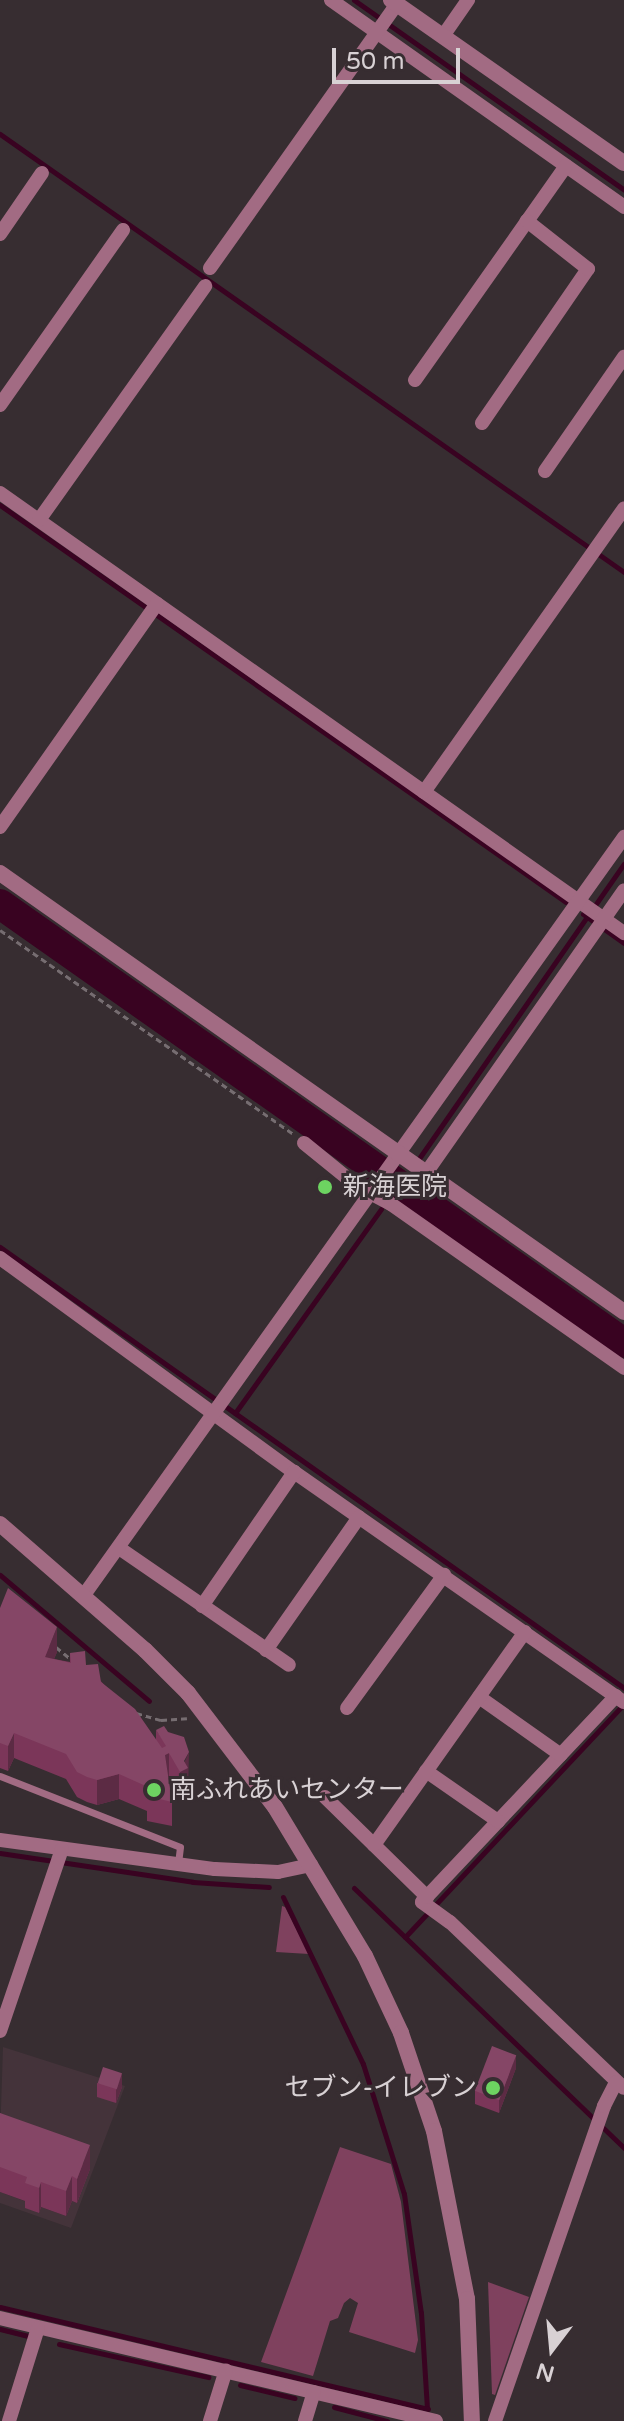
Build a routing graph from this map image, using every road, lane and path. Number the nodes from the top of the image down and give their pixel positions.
1 (331, 0) edge
2 (468, 0) edge
3 (387, 16) edge
4 (443, 36) junction
5 (624, 163) edge
6 (566, 166) junction
7 (42, 173) dead end
8 (624, 207) edge
9 (527, 221) junction
10 (123, 230) dead end
11 (0, 234) edge
12 (210, 268) dead end
13 (205, 286) dead end
14 (624, 357) edge
15 (415, 380) dead end
16 (0, 405) edge
17 (482, 423) dead end
18 (545, 471) dead end
19 (0, 493) edge
20 (624, 509) edge
21 (39, 520) junction
22 (154, 609) junction
23 (424, 792) junction
24 (0, 827) edge
25 (624, 837) edge
26 (0, 873) edge
27 (624, 890) edge
28 (594, 915) junction
29 (0, 930) edge
30 (624, 933) edge
31 (304, 1143) joint
32 (396, 1159) junction
33 (426, 1173) junction
34 (373, 1192) junction
35 (0, 1258) edge
36 (624, 1312) edge
37 (624, 1368) edge
38 (221, 1406) junction
39 (294, 1472) junction
40 (359, 1517) junction
41 (0, 1524) edge
42 (119, 1548) junction
43 (444, 1575) junction
44 (84, 1595) junction
45 (202, 1606) junction
46 (525, 1632) junction
47 (46, 1639) edge
48 (266, 1650) junction
49 (289, 1665) dead end
50 (81, 1668) edge
51 (479, 1697) junction
52 (621, 1699) edge
53 (127, 1706) edge
54 (347, 1708) dead end
55 (191, 1718) dead end
56 (561, 1755) junction
57 (426, 1771) junction
58 (0, 1776) edge
59 (325, 1797) dead end
60 (498, 1821) junction
61 (0, 1840) edge
62 (374, 1845) junction
63 (60, 1858) junction
64 (311, 1865) junction
65 (177, 1866) junction
66 (429, 1906) junction
67 (0, 2031) edge
68 (620, 2085) edge
69 (0, 2318) edge
70 (38, 2328) junction
71 (226, 2370) junction
72 (314, 2392) junction
73 (9, 2421) edge
74 (210, 2421) edge
75 (305, 2421) edge
76 (436, 2421) edge
77 (472, 2421) edge
78 (495, 2421) edge

1 - 3 street
2 - 4 street
3 - 4 street
3 - 6 street
3 - 12 street
4 - 5 street
6 - 8 street
6 - 9 street
7 - 11 street
9 - 15 street
9 - 17 street
10 - 16 street
13 - 21 street
14 - 18 street
19 - 21 street
20 - 23 street
21 - 22 street
22 - 23 street
22 - 24 street
23 - 28 street
25 - 28 street
26 - 32 street
27 - 28 street
28 - 30 street
28 - 32 street
28 - 33 street
29 - 31 path
31 - 34 street
32 - 33 street
32 - 34 street
33 - 36 street
34 - 37 street
34 - 38 street
35 - 38 street
38 - 39 street
38 - 42 street
39 - 40 street
39 - 45 street
40 - 43 street
40 - 48 street
41 - 44 street
42 - 44 street
42 - 45 street
43 - 46 street
43 - 54 street
44 - 64 street
45 - 48 street
46 - 51 street
46 - 52 street
47 - 50 path
48 - 49 street
51 - 56 street
51 - 57 street
52 - 56 street
53 - 55 path
56 - 60 street
57 - 60 street
57 - 62 street
58 - 65 lane
59 - 62 street
60 - 66 street
61 - 63 street
62 - 66 street
63 - 65 street
63 - 67 street
64 - 65 street
64 - 77 street
66 - 68 street
68 - 78 street
69 - 70 street
70 - 71 street
70 - 73 street
71 - 72 street
71 - 74 street
72 - 75 street
72 - 76 street

